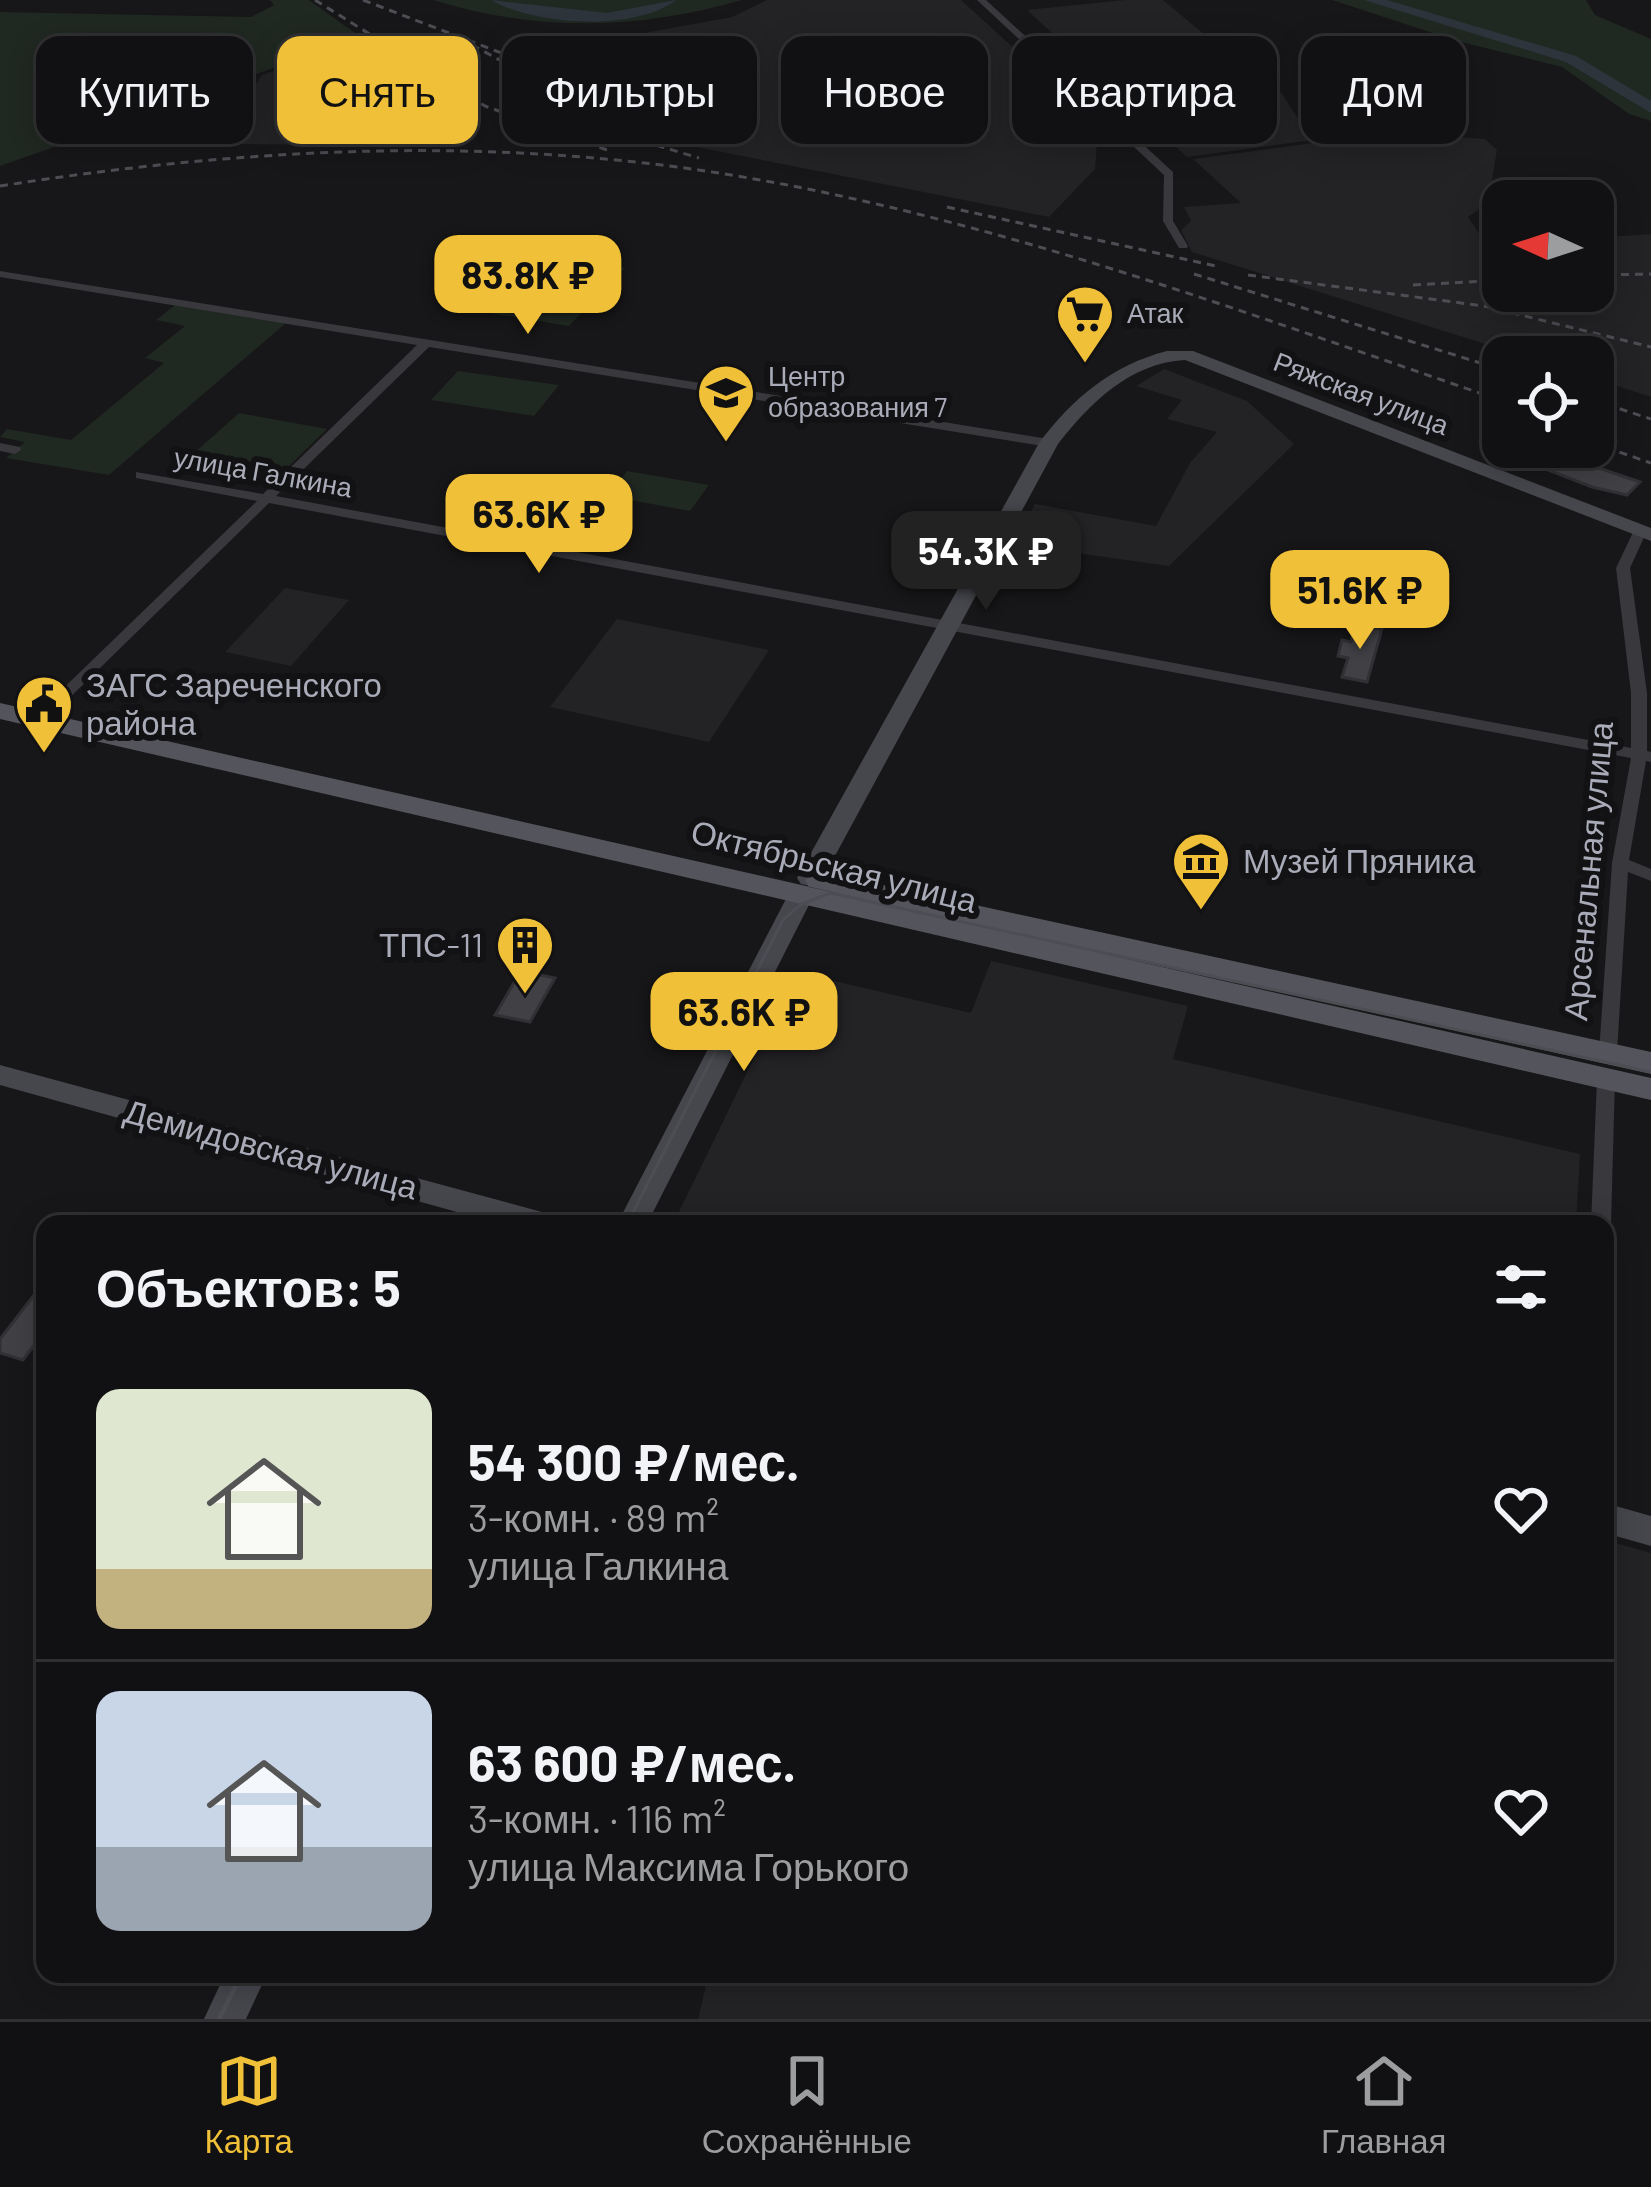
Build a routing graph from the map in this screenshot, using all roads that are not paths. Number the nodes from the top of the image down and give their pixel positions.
1 (981, 0) edge
2 (1183, 246) dead end
3 (2, 276) edge
4 (425, 344) junction
5 (1049, 443) junction
6 (141, 476) dead end
7 (270, 497) junction
8 (1646, 533) edge
9 (946, 626) junction
10 (0, 696) edge
11 (52, 707) junction
12 (0, 711) edge
13 (1645, 756) edge
14 (1620, 863) junction
15 (1651, 874) edge
16 (806, 886) junction
17 (1651, 1063) edge
18 (1607, 1066) junction
19 (0, 1075) edge
20 (1651, 1089) edge
21 (509, 1215) edge
22 (637, 1215) edge
23 (1601, 1215) edge
24 (1614, 1521) edge
25 (1651, 1531) edge
26 (242, 1983) edge
27 (224, 2019) edge

1 - 2 street
3 - 4 street
4 - 5 street
4 - 7 street
5 - 8 street, Ряжская улица
5 - 9 street
6 - 7 street, улица Галкина
7 - 9 street, улица Галкина
7 - 11 street
8 - 13 street, Арсенальная улица
9 - 13 street, улица Галкина
9 - 16 street
10 - 11 main road, Октябрьская улица
11 - 16 main road, Октябрьская улица
12 - 16 main road, Октябрьская улица
13 - 14 street, Арсенальная улица
14 - 15 street
14 - 18 street, Арсенальная улица
16 - 18 main road, Октябрьская улица
16 - 22 street
17 - 18 main road, Октябрьская улица
18 - 20 main road, Октябрьская улица
18 - 23 street, Арсенальная улица
19 - 21 street, Демидовская улица
24 - 25 street
26 - 27 street

